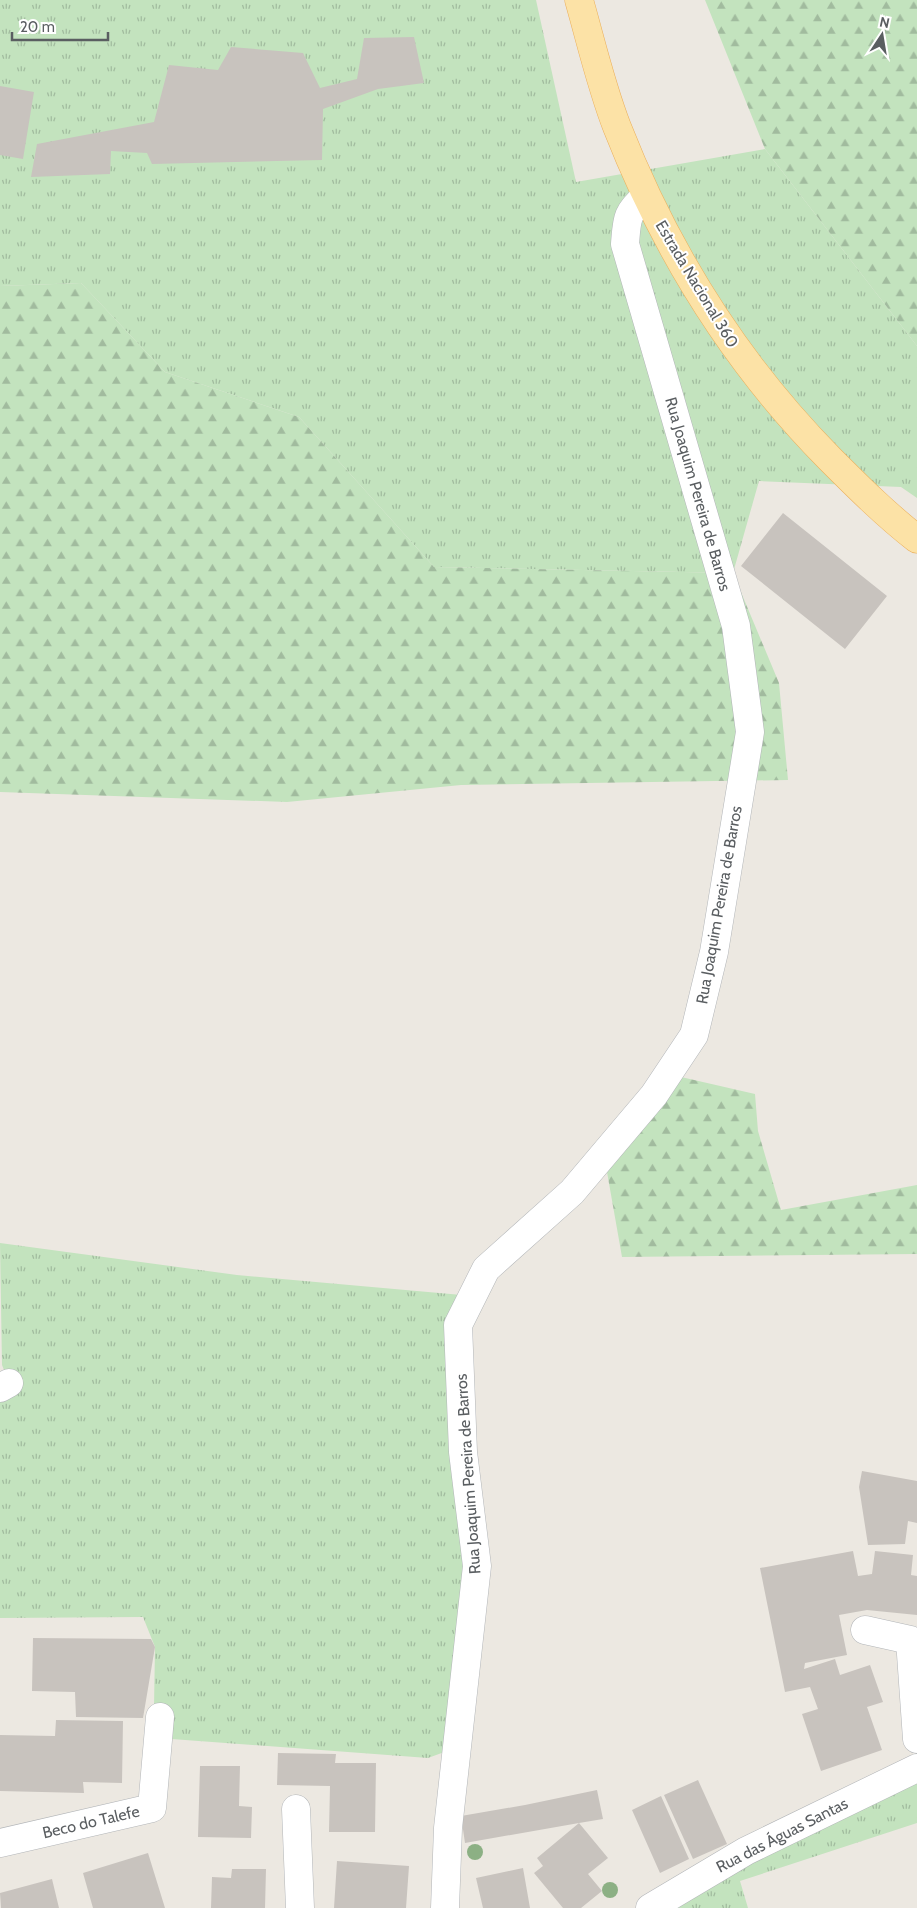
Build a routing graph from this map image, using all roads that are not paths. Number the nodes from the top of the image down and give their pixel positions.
1 (579, 0) edge
2 (646, 196) junction
3 (917, 539) edge
4 (865, 1630) dead end
5 (160, 1717) dead end
6 (917, 1739) edge
7 (917, 1768) edge
8 (296, 1809) dead end
9 (0, 1843) edge
10 (300, 1908) edge
11 (445, 1908) edge
12 (650, 1908) edge

1 - 2 main road, Estrada Nacional 360
2 - 3 main road, Estrada Nacional 360
2 - 11 street, Rua Joaquim Pereira de Barros
4 - 6 street
5 - 9 street, Beco do Talefe
7 - 12 street, Rua das Águas Santas
8 - 10 street

